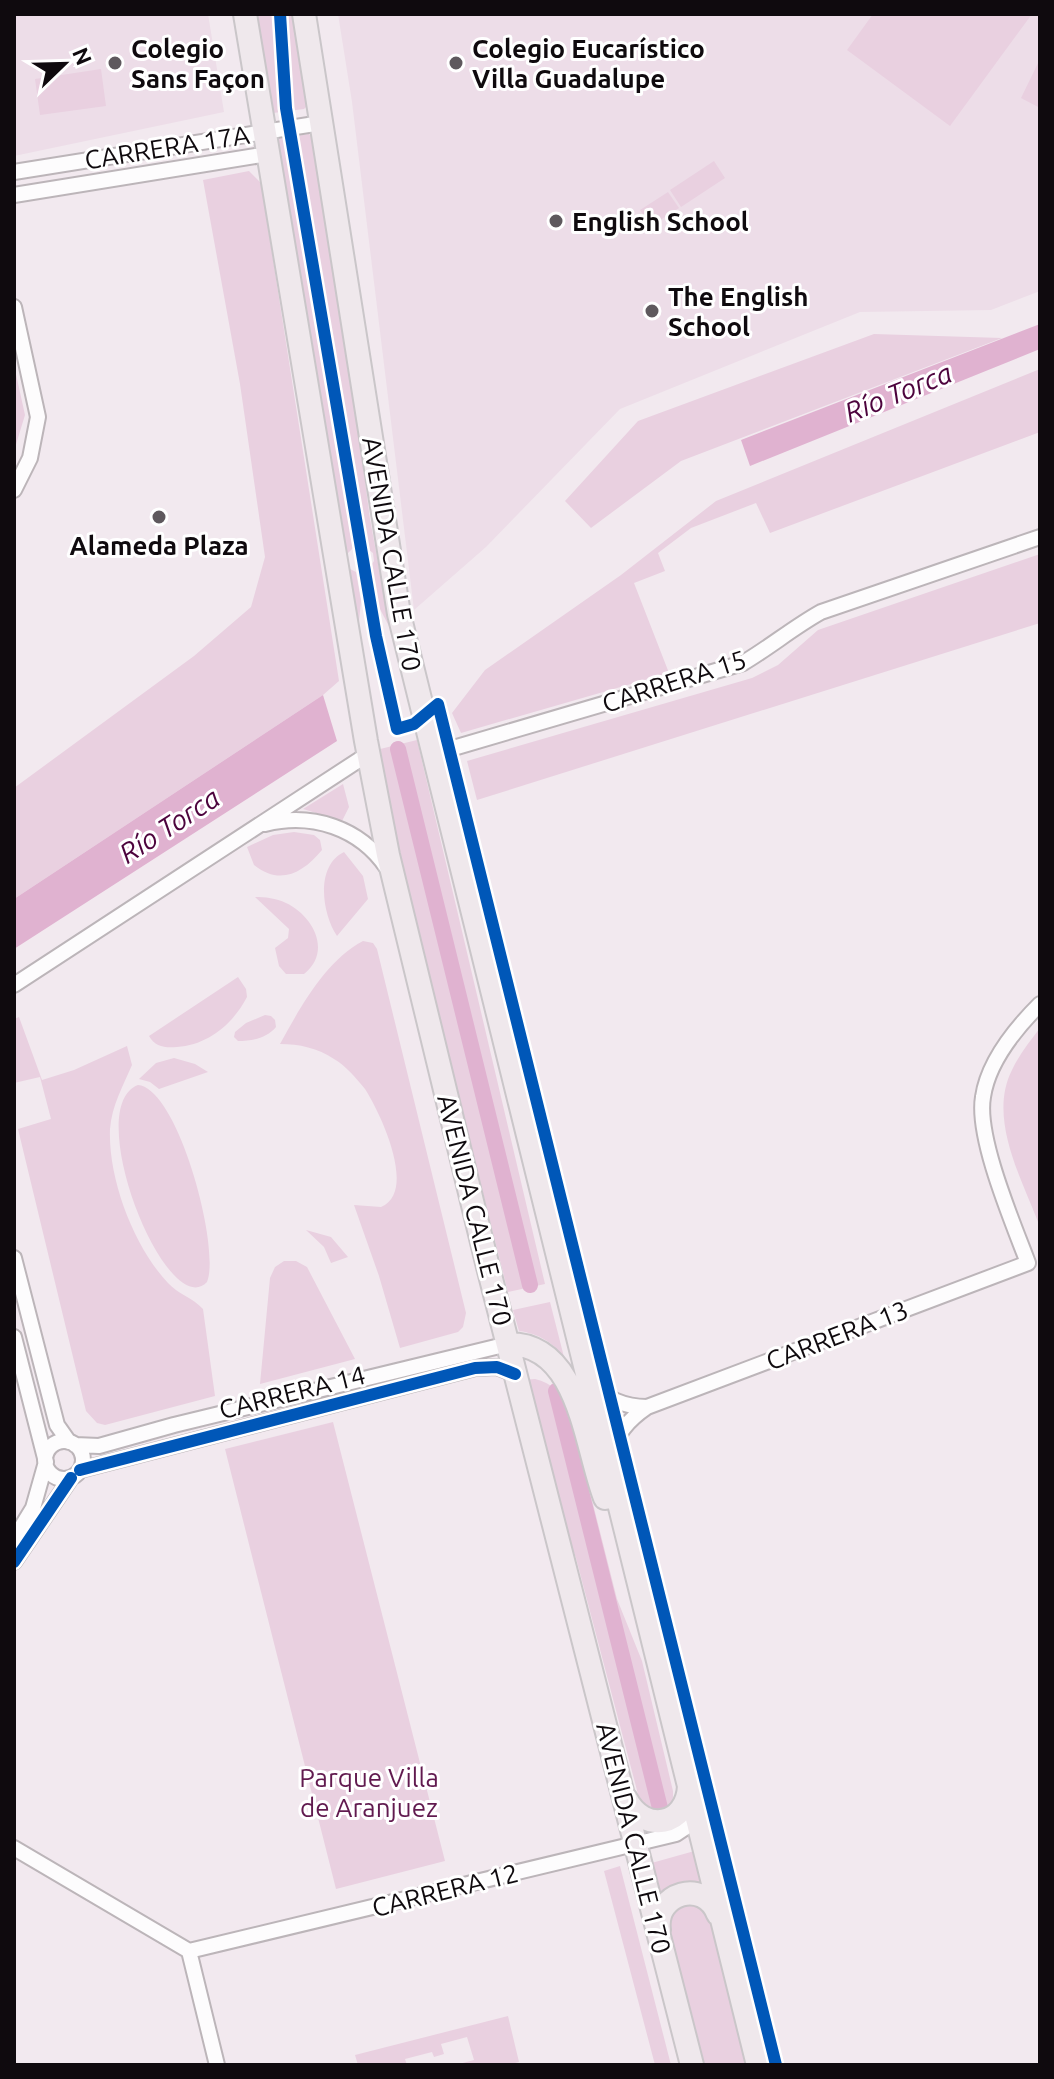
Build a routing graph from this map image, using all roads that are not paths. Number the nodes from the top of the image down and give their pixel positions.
1 (245, 14) edge
2 (304, 14) edge
3 (321, 123) junction
4 (266, 143) junction
5 (14, 172) edge
6 (14, 195) edge
7 (14, 307) edge
8 (14, 490) edge
9 (1040, 537) edge
10 (368, 754) junction
11 (433, 754) junction
12 (250, 829) junction
13 (394, 878) junction
14 (14, 985) edge
15 (1040, 1004) edge
16 (14, 1258) edge
17 (14, 1337) edge
18 (508, 1344) junction
19 (515, 1374) junction
20 (589, 1382) junction
21 (647, 1407) junction
22 (72, 1444) junction
23 (46, 1462) junction
24 (609, 1463) junction
25 (76, 1474) junction
26 (14, 1539) edge
27 (14, 1562) edge
28 (642, 1596) junction
29 (689, 1785) junction
30 (621, 1788) junction
31 (697, 1820) junction
32 (635, 1844) junction
33 (14, 1848) edge
34 (723, 1926) junction
35 (662, 1950) junction
36 (189, 1951) junction
37 (217, 2065) edge
38 (692, 2065) edge
39 (758, 2065) edge

1 - 4 main road, AVENIDA CALLE 170
2 - 3 main road, AVENIDA CALLE 170
3 - 4 street, CARRERA 17A
3 - 11 main road, AVENIDA CALLE 170
4 - 5 street, CARRERA 17A
4 - 6 street, CARRERA 17A
4 - 10 main road, AVENIDA CALLE 170
7 - 8 street
9 - 11 street, CARRERA 15
10 - 12 street
10 - 13 main road, AVENIDA CALLE 170
11 - 20 main road, AVENIDA CALLE 170
12 - 13 street
12 - 14 street
13 - 18 main road, AVENIDA CALLE 170
15 - 21 street, CARRERA 13
16 - 22 street
17 - 23 street
18 - 19 main road, AVENIDA CALLE 170
18 - 22 street, CARRERA 14
18 - 28 main road
19 - 25 street, CARRERA 14
19 - 30 main road, AVENIDA CALLE 170
20 - 21 street
20 - 24 main road, AVENIDA CALLE 170
21 - 24 street, CARRERA 13
22 - 23 street
22 - 25 street
23 - 25 street
23 - 26 street
24 - 28 main road, AVENIDA CALLE 170
25 - 27 street
28 - 29 main road, AVENIDA CALLE 170
29 - 30 main road
29 - 31 main road, AVENIDA CALLE 170
30 - 32 main road, AVENIDA CALLE 170
31 - 32 street, CARRERA 12
31 - 34 main road, AVENIDA CALLE 170
32 - 35 main road, AVENIDA CALLE 170
32 - 36 street, CARRERA 12
33 - 36 street
34 - 35 main road
34 - 39 main road, AVENIDA CALLE 170
35 - 38 main road, AVENIDA CALLE 170
36 - 37 street

